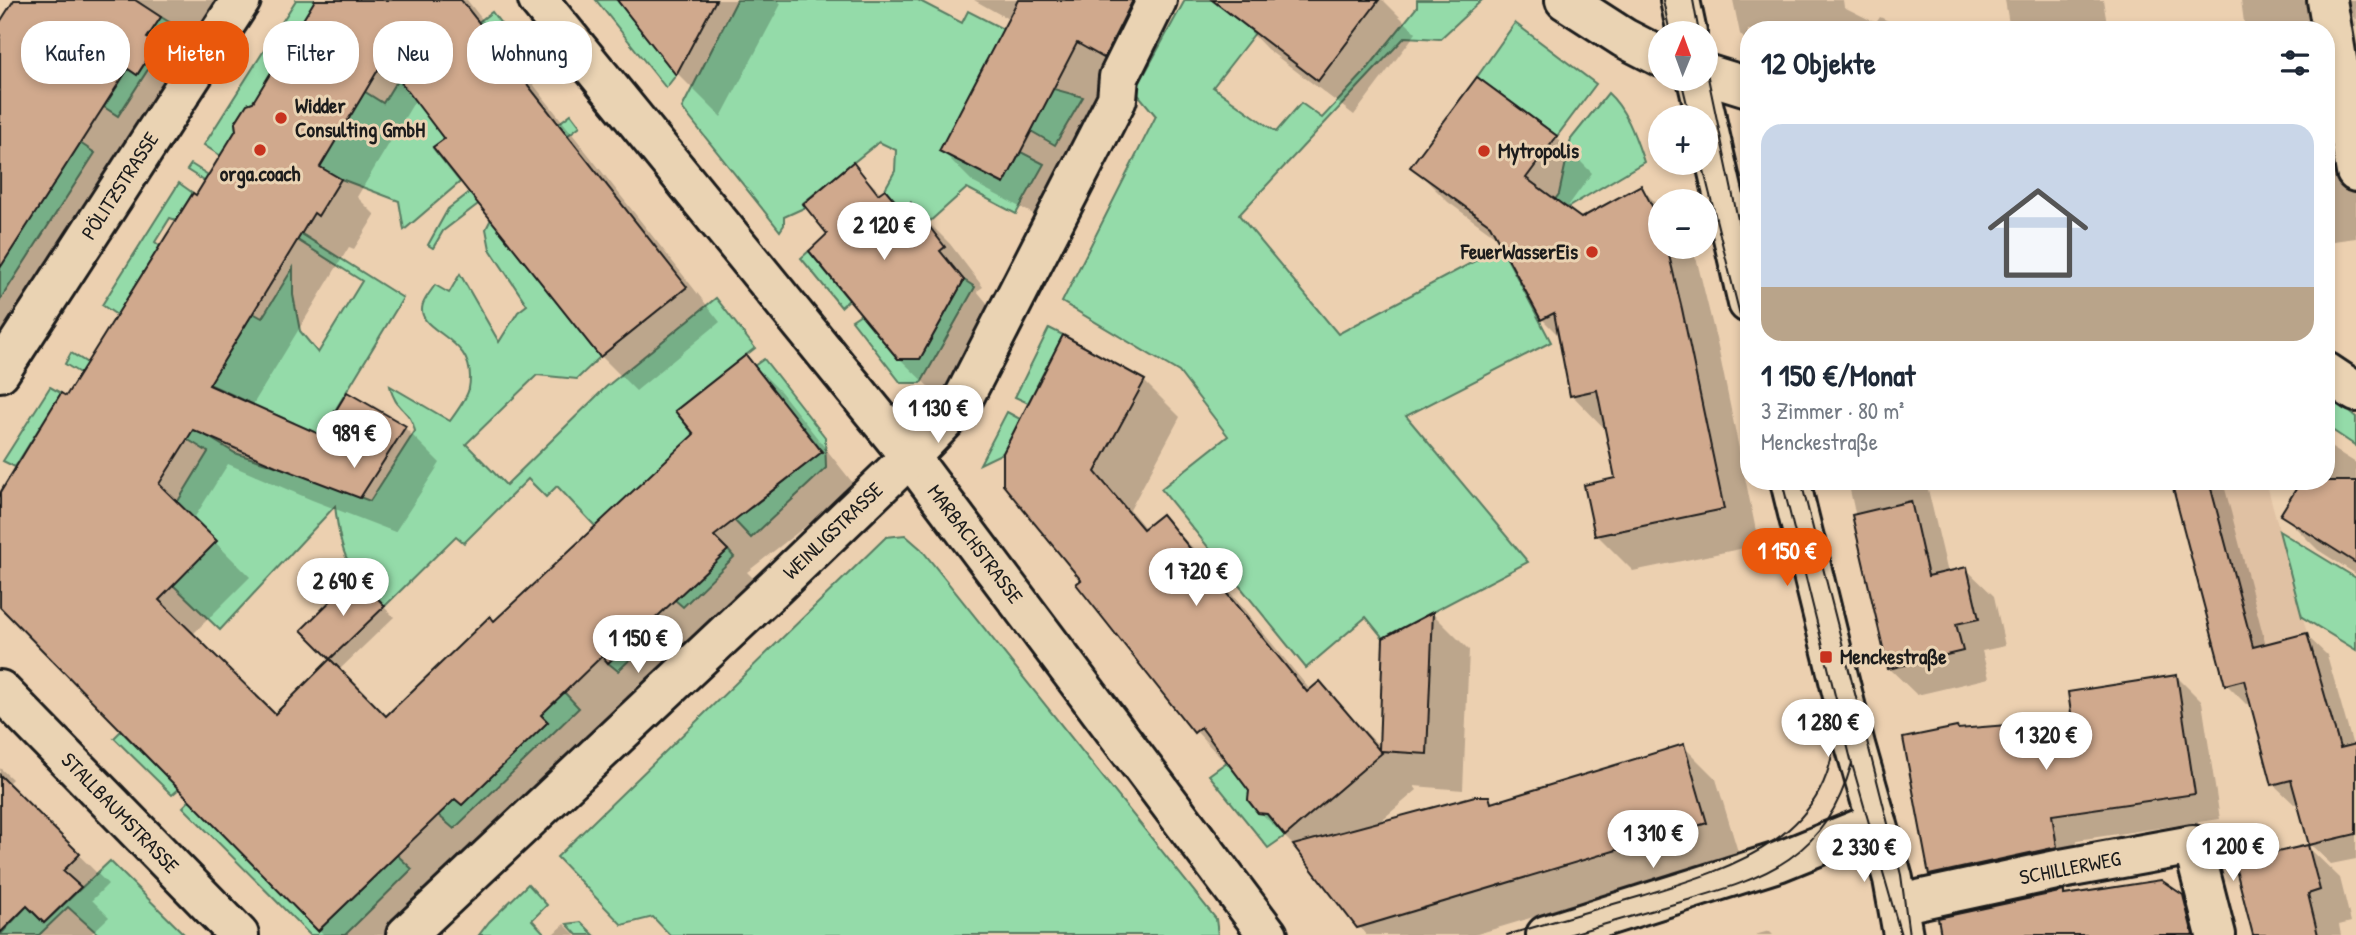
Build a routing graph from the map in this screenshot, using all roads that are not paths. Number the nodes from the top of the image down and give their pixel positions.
1 (241, 0) edge
2 (538, 0) edge
3 (1157, 0) edge
4 (1565, 0) edge
5 (1681, 0) edge
6 (2327, 0) edge
7 (1685, 21) edge
8 (2331, 21) edge
9 (2335, 47) edge
10 (1648, 50) edge
11 (1718, 78) edge
12 (1740, 85) edge
13 (1718, 171) edge
14 (2356, 172) edge
15 (1740, 268) edge
16 (0, 372) edge
17 (910, 457) junction
18 (1792, 490) edge
19 (0, 690) edge
20 (1877, 822) junction
21 (1901, 920) edge
22 (240, 935) edge
23 (406, 935) edge
24 (1268, 935) edge
25 (1546, 935) edge
26 (2216, 935) edge

1 - 16 street, PÖLITZSTRASSE
2 - 17 street, MARBACHSTRASSE
3 - 17 street, WEINLIGSTRASSE
4 - 10 street
5 - 7 street
6 - 8 street
9 - 14 street
11 - 12 street
13 - 15 street
17 - 23 street, WEINLIGSTRASSE
17 - 24 street, MARBACHSTRASSE
18 - 20 street
19 - 22 street, STALLBAUMSTRASSE
20 - 21 street
20 - 25 street
21 - 26 street, SCHILLERWEG

